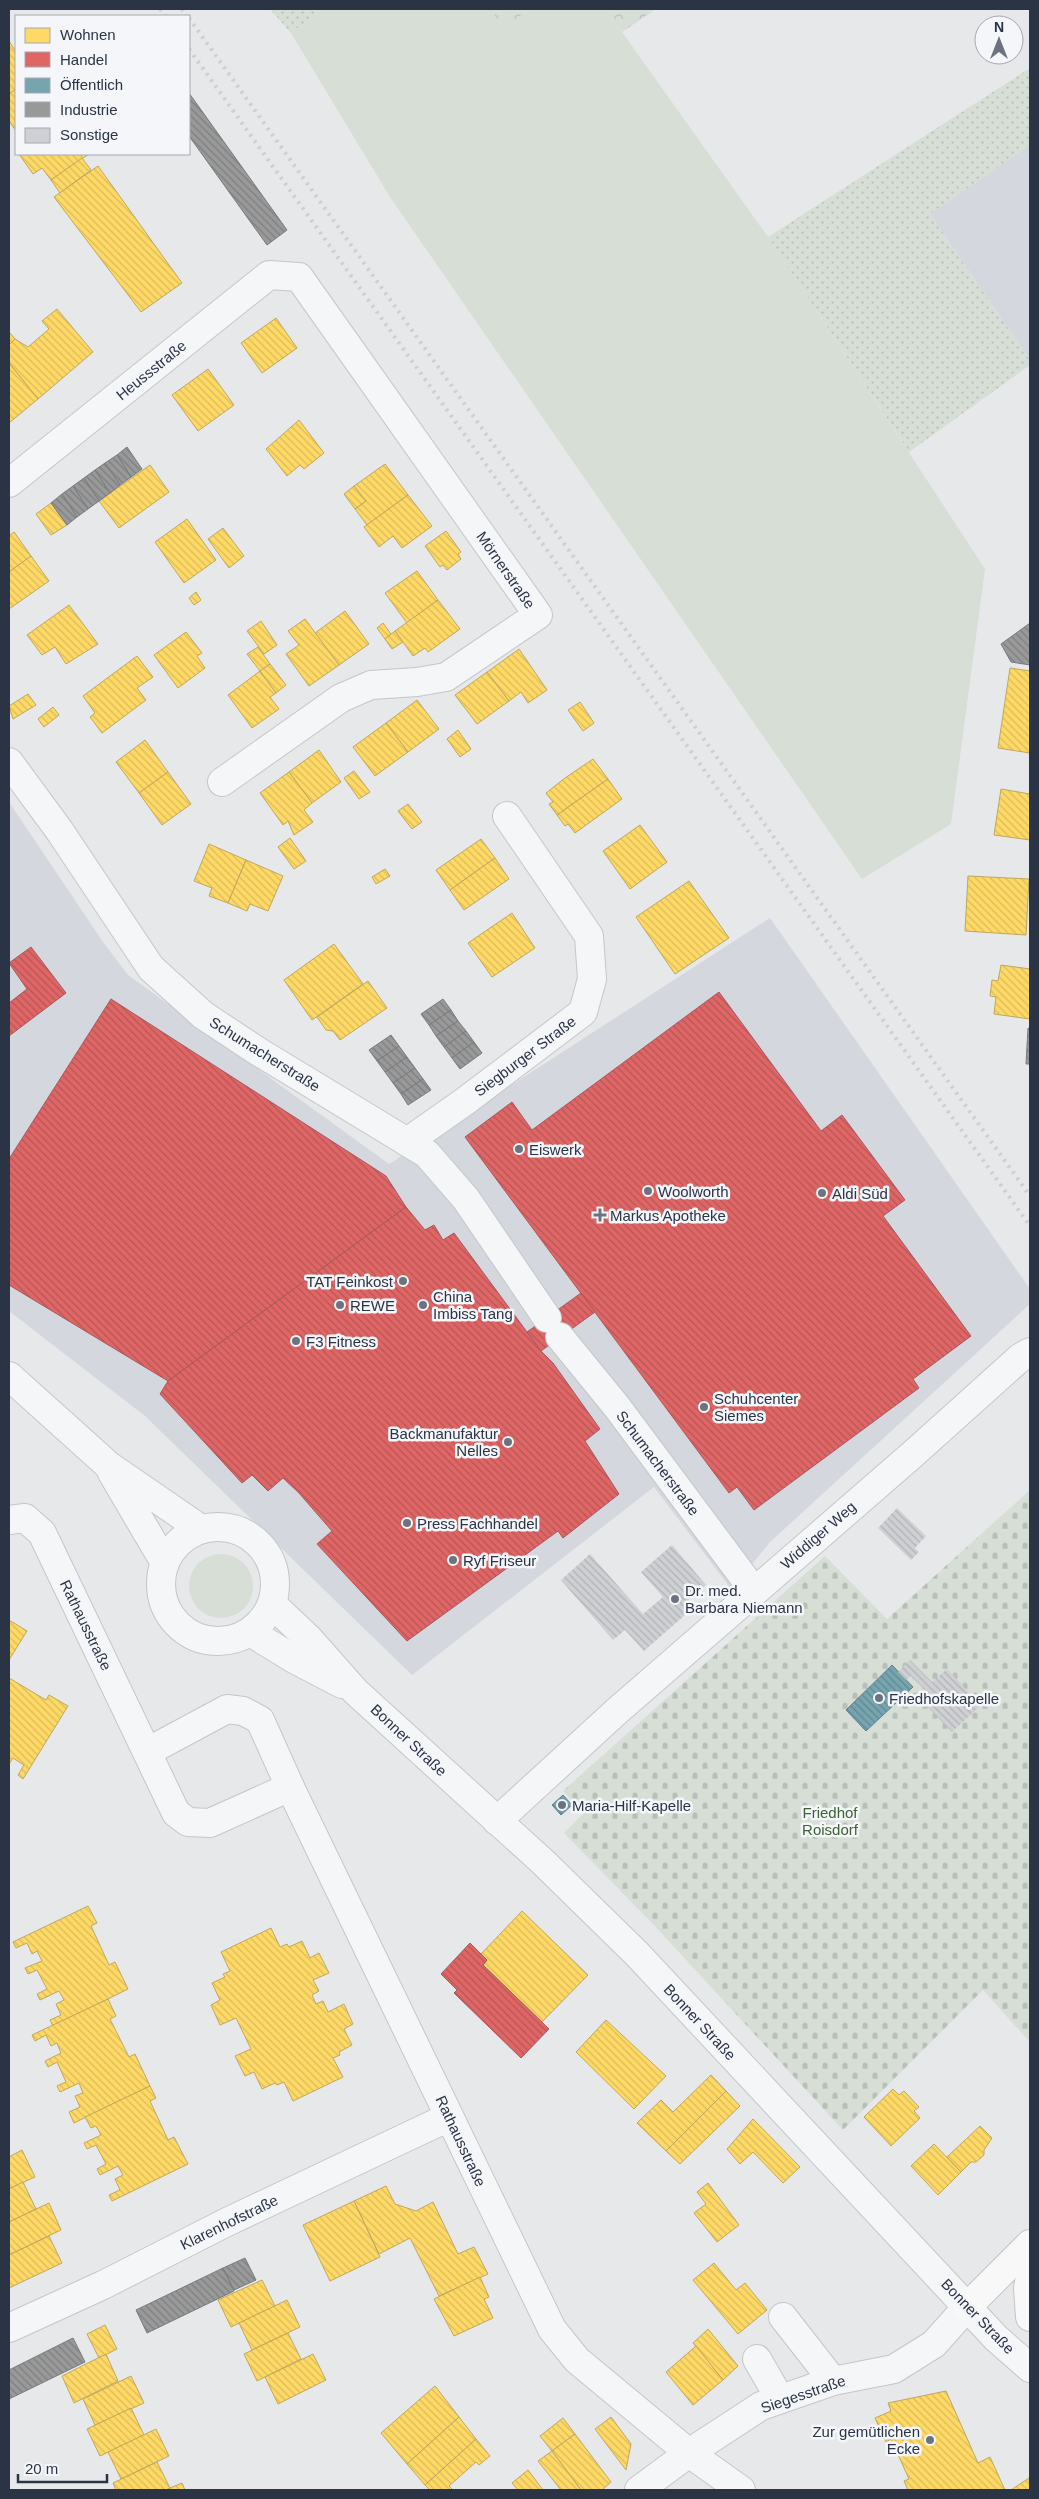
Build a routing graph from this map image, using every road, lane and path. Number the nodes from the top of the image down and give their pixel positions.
1 (299, 276) joint
2 (9, 483) edge
3 (9, 762) edge
4 (222, 782) dead end
5 (507, 816) dead end
6 (407, 1142) junction
7 (1030, 1352) edge
8 (9, 1376) edge
9 (108, 1465) junction
10 (9, 1520) edge
11 (202, 1529) junction
12 (165, 1563) junction
13 (754, 1591) junction
14 (272, 1604) junction
15 (250, 1632) junction
16 (355, 1691) junction
17 (147, 1752) junction
18 (290, 1787) junction
19 (497, 1821) junction
20 (449, 2117) junction
21 (1030, 2244) edge
22 (1030, 2277) edge
23 (967, 2307) junction
24 (783, 2317) dead end
25 (1030, 2317) edge
26 (9, 2328) edge
27 (757, 2359) dead end
28 (1030, 2368) edge
29 (833, 2381) junction
30 (780, 2398) junction
31 (688, 2453) junction
32 (638, 2490) edge
33 (740, 2490) edge

1 - 2 street, Heussstraße
1 - 4 street, Mörnerstraße
3 - 6 street, Schumacherstraße
5 - 6 street, Siegburger Straße
6 - 13 street, Schumacherstraße
7 - 13 street, Widdiger Weg
8 - 9 street
9 - 11 street
9 - 12 street
10 - 17 street, Rathausstraße
11 - 12 street
11 - 14 street
12 - 15 street
13 - 19 street, Widdiger Weg
14 - 15 street
14 - 16 street, Bonner Straße
15 - 16 street, Bonner Straße
16 - 19 street, Bonner Straße
17 - 18 street, Rathausstraße
17 - 18 street, Rathausstraße
18 - 20 street, Rathausstraße
19 - 23 street, Bonner Straße
20 - 26 street, Klarenhofstraße
20 - 31 street, Rathausstraße
21 - 23 main road
22 - 25 main road
23 - 28 street, Bonner Straße
23 - 29 street, Siegesstraße
24 - 29 street
27 - 30 street
29 - 30 street, Siegesstraße
30 - 31 street, Siegesstraße
31 - 32 street, Siegesstraße
31 - 33 street, Rathausstraße

